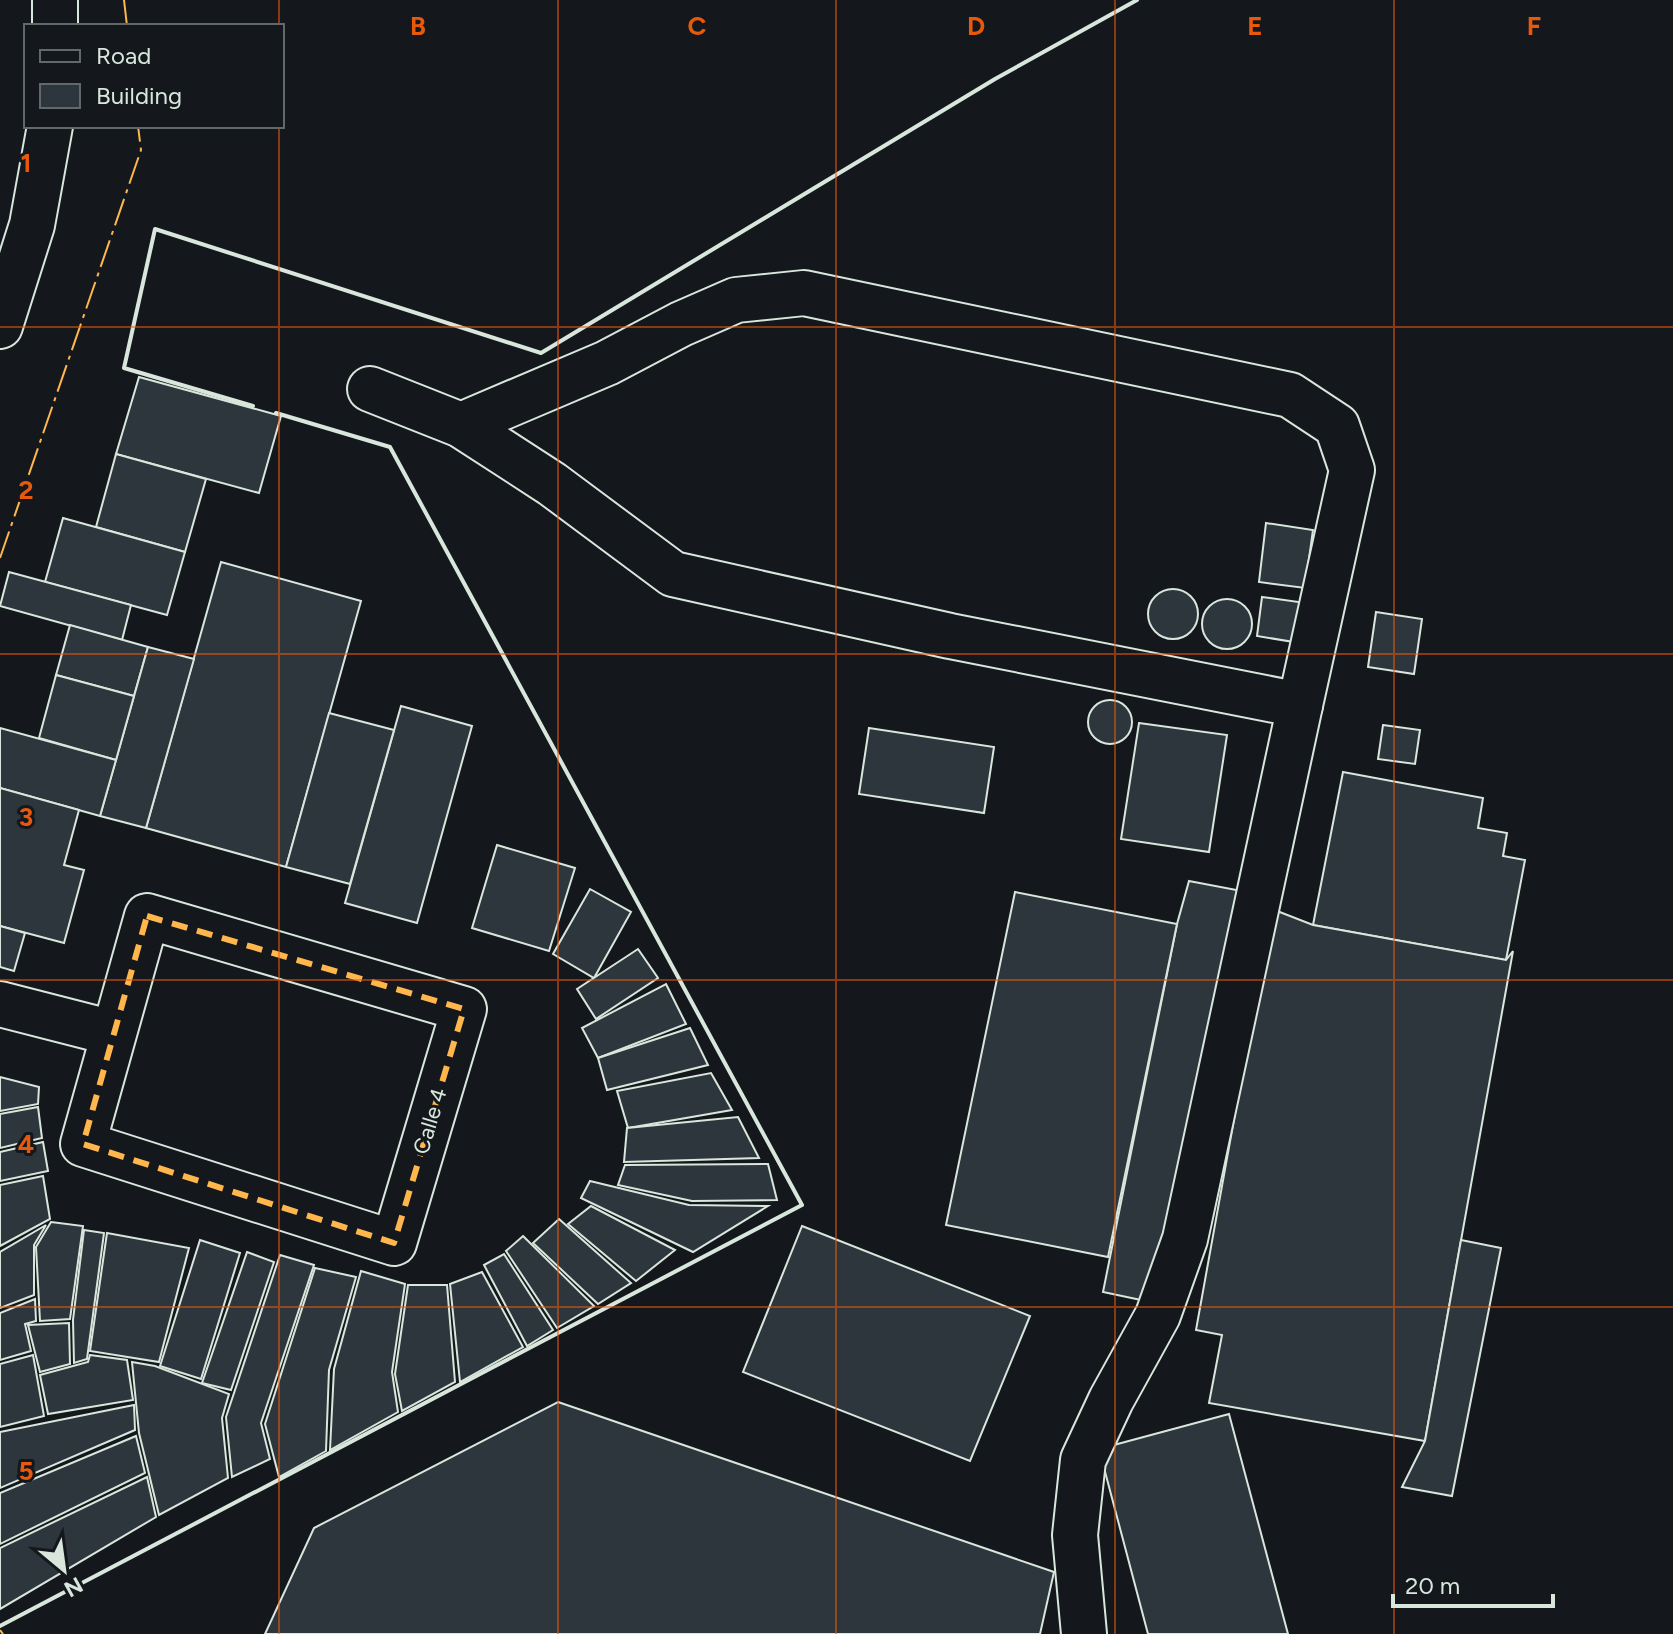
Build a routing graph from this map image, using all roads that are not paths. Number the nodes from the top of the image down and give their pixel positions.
1 (55, 0) edge
2 (55, 24) edge
3 (50, 128) edge
4 (0, 326) edge
5 (370, 389) dead end
6 (461, 425) junction
7 (1300, 705) junction
8 (0, 1004) edge
9 (113, 1033) junction
10 (1084, 1634) edge

1 - 2 street
3 - 4 street
5 - 6 street
6 - 7 street
6 - 7 street
7 - 10 street
8 - 9 street
9 - 9 street, Calle 4

